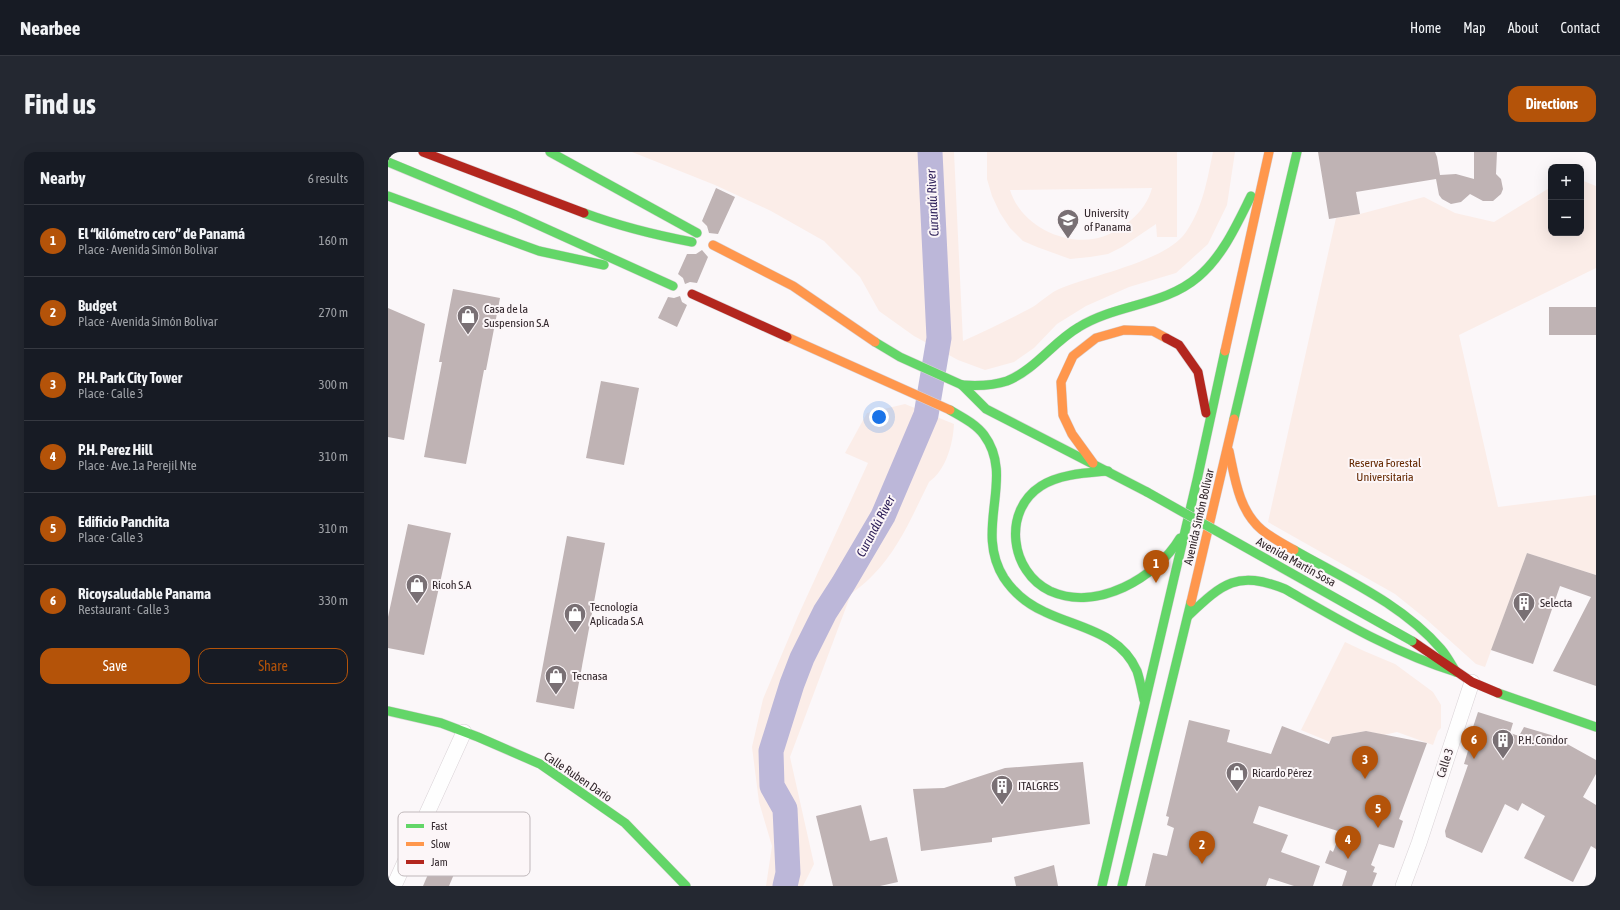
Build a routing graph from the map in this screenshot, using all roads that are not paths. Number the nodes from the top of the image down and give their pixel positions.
1 (423, 152) edge
2 (550, 152) edge
3 (1268, 152) edge
4 (1297, 152) edge
5 (388, 162) edge
6 (388, 196) edge
7 (696, 233) dead end
8 (692, 242) dead end
9 (713, 245) dead end
10 (646, 274) junction
11 (673, 286) dead end
12 (692, 294) dead end
13 (960, 384) junction
14 (948, 409) junction
15 (986, 409) junction
16 (1206, 437) junction
17 (1228, 446) junction
18 (1093, 463) junction
19 (1108, 471) junction
20 (1186, 526) junction
21 (1188, 616) junction
22 (1456, 672) junction
23 (1472, 682) junction
24 (1145, 707) junction
25 (388, 711) edge
26 (1596, 727) edge
27 (464, 732) junction
28 (428, 812) edge
29 (399, 876) edge
30 (394, 886) edge
31 (686, 886) edge
32 (1102, 886) edge
33 (1122, 886) edge
34 (1403, 886) edge

1 - 8 main road
2 - 7 main road
3 - 13 main road
3 - 16 main road, Avenida Simón Bolívar
4 - 17 main road, Avenida Simón Bolívar
5 - 10 main road
6 - 10 main road
9 - 13 main road
10 - 11 main road
12 - 14 main road
13 - 15 main road, Avenida Martín Sosa
14 - 15 main road, Avenida Martín Sosa
14 - 24 main road
15 - 18 main road, Avenida Martín Sosa
16 - 18 main road
16 - 20 main road, Avenida Simón Bolívar
17 - 21 main road, Avenida Simón Bolívar
17 - 22 main road
18 - 19 main road, Avenida Martín Sosa
19 - 20 main road
19 - 22 main road, Avenida Martín Sosa, bridge
20 - 24 main road, Avenida Simón Bolívar
21 - 22 main road
21 - 33 main road, Avenida Simón Bolívar
22 - 23 main road, Avenida Martín Sosa
23 - 26 main road, Avenida Martín Sosa
23 - 34 street, Calle 3
24 - 32 main road, Avenida Simón Bolívar
25 - 27 main road, Calle Ruben Dario
27 - 28 street
27 - 31 main road, Calle Ruben Dario
29 - 30 street

